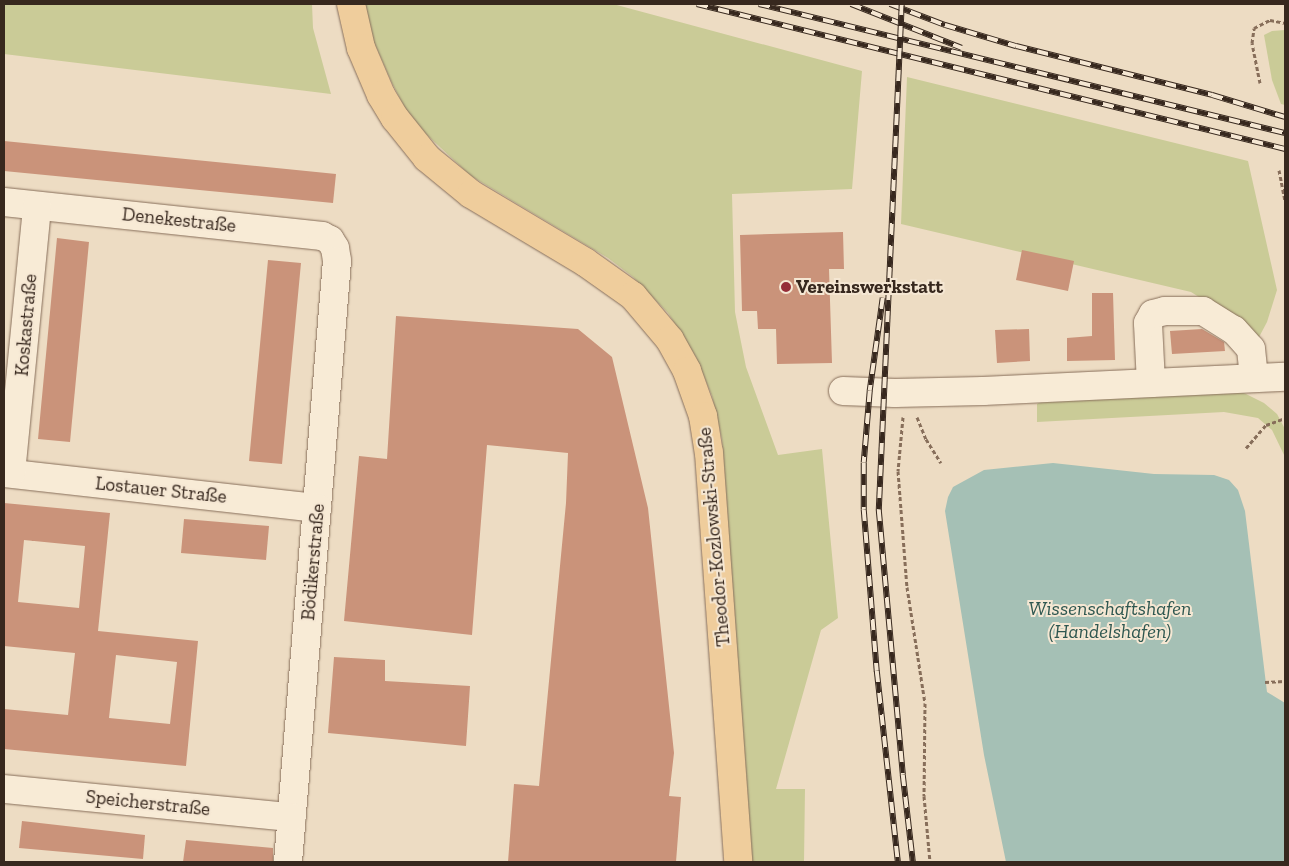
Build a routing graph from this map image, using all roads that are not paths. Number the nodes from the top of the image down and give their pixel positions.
1 (351, 4) edge
2 (4, 202) edge
3 (37, 206) junction
4 (337, 261) joint
5 (1285, 377) edge
6 (1254, 378) junction
7 (1151, 383) junction
8 (843, 391) dead end
9 (8, 473) edge
10 (317, 508) junction
11 (4, 788) edge
12 (292, 817) junction
13 (288, 862) edge
14 (738, 862) edge

1 - 14 main road, Theodor-Kozlowski-Straße
2 - 3 street, Denekestraße
3 - 4 street, Denekestraße
3 - 9 street, Koskastraße
4 - 10 street, Bödikerstraße
5 - 6 street
6 - 7 street
6 - 7 street
7 - 8 street
9 - 10 street, Lostauer Straße
10 - 12 street, Bödikerstraße
11 - 12 street, Speicherstraße
12 - 13 street, Bödikerstraße

